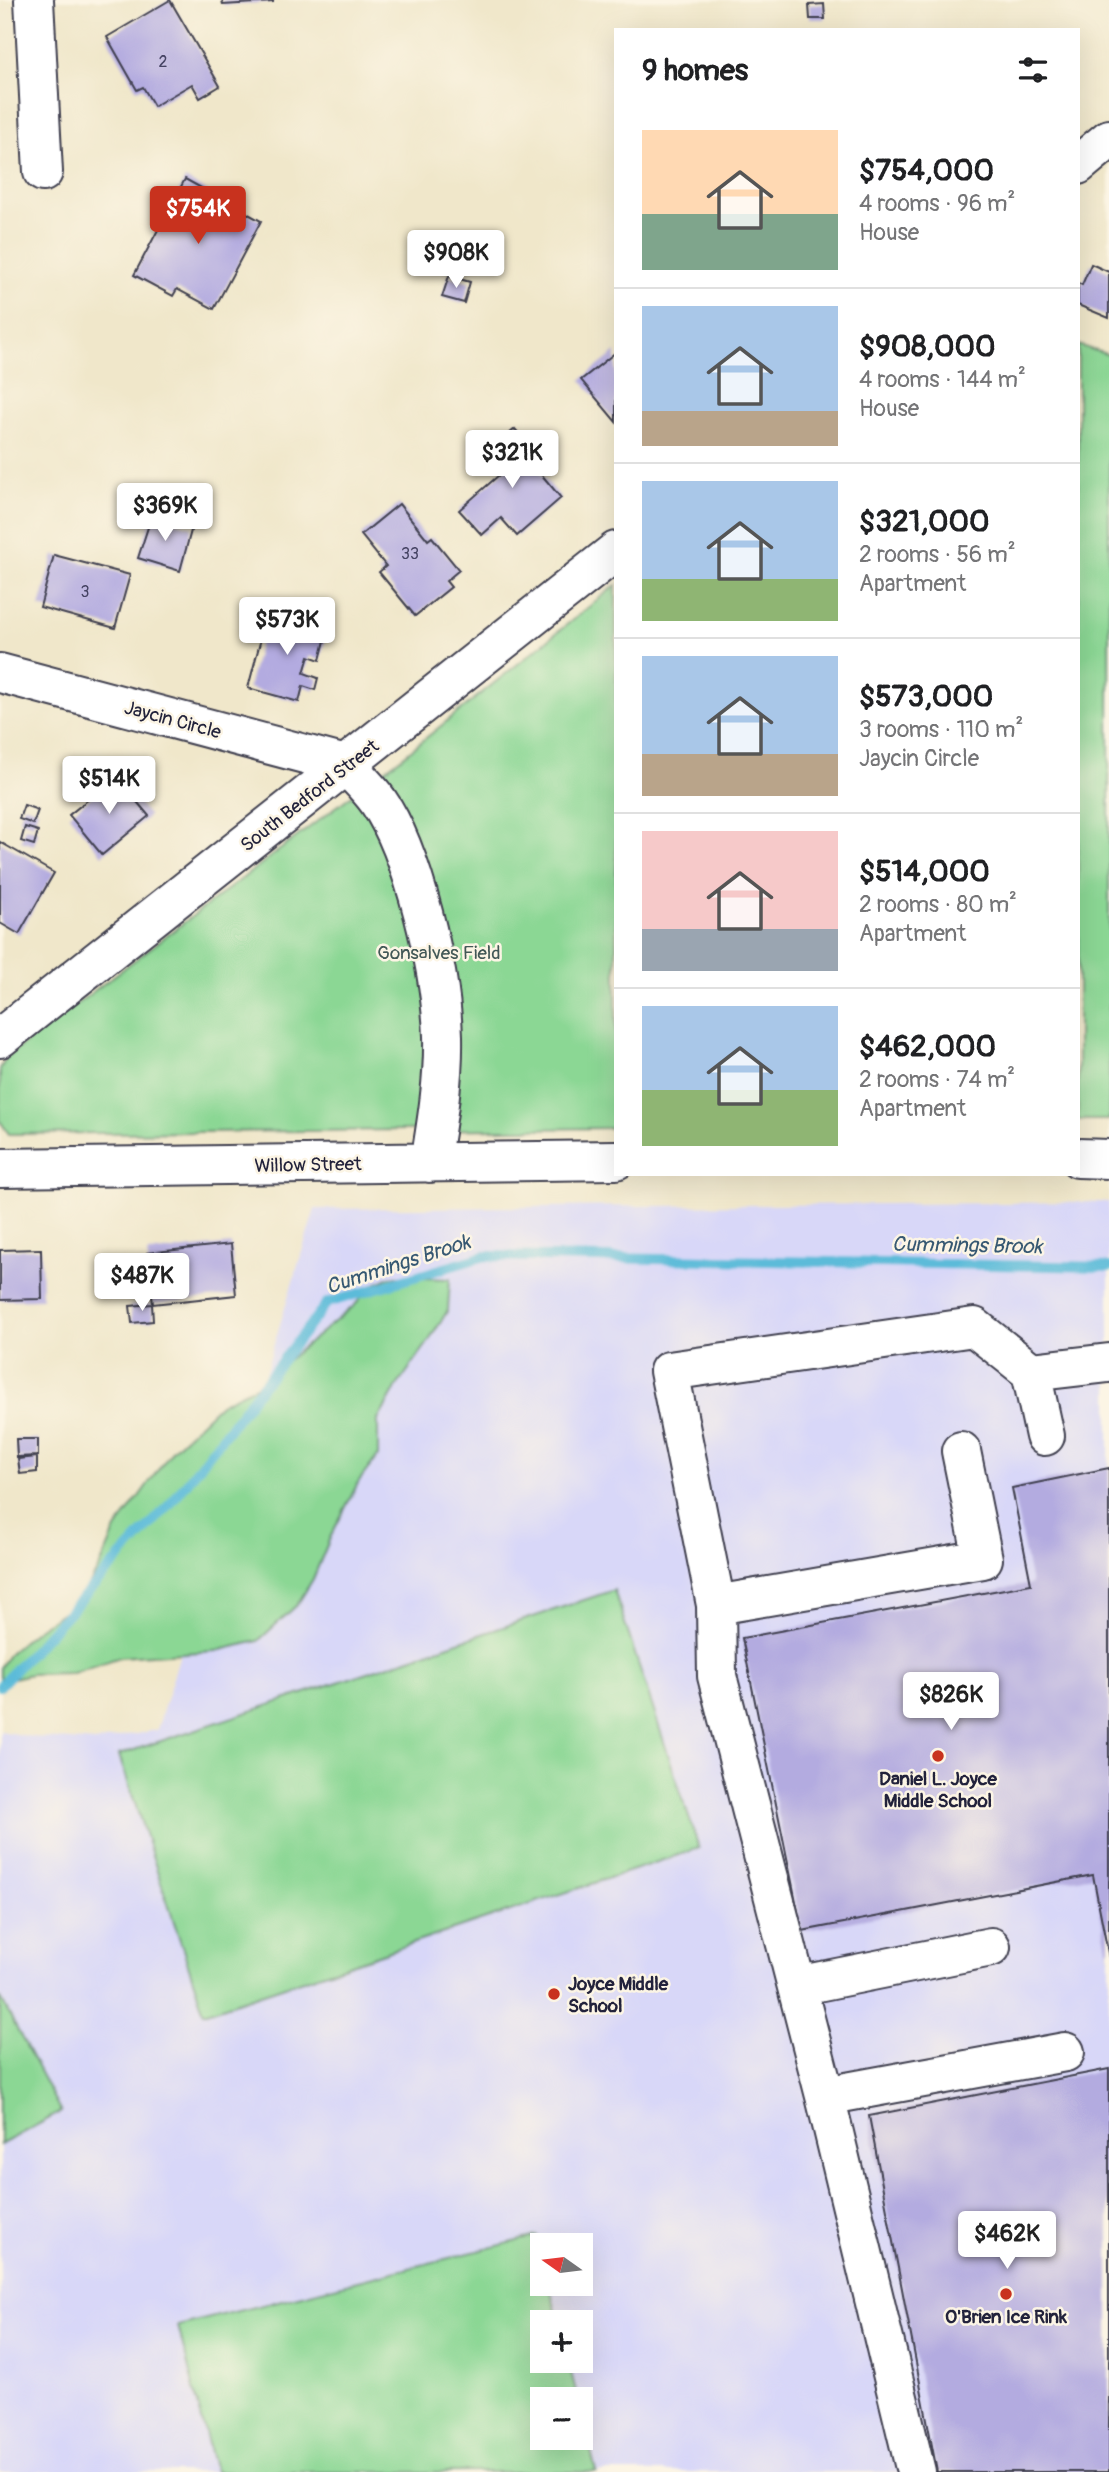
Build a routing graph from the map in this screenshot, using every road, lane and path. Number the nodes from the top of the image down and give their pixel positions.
1 (34, 0) edge
2 (1109, 139) edge
3 (1080, 163) edge
4 (43, 172) dead end
5 (614, 553) edge
6 (0, 673) edge
7 (346, 765) junction
8 (0, 1038) edge
9 (1080, 1158) edge
10 (1109, 1159) edge
11 (614, 1160) edge
12 (430, 1163) junction
13 (0, 1168) edge
14 (1109, 1363) edge
15 (1031, 1372) junction
16 (1045, 1436) dead end
17 (961, 1451) dead end
18 (716, 1605) junction
19 (991, 1947) dead end
20 (797, 1986) junction
21 (1065, 2052) dead end
22 (825, 2096) junction
23 (916, 2472) edge

1 - 4 street
2 - 3 street
5 - 7 street, South Bedford Street
6 - 7 street, Jaycin Circle
7 - 8 street, South Bedford Street
7 - 12 street
9 - 10 street
11 - 12 street, Willow Street
12 - 13 street, Willow Street
14 - 15 street
15 - 16 street
15 - 18 street
17 - 18 street
18 - 20 street
19 - 20 street
20 - 22 street
21 - 22 street
22 - 23 street

